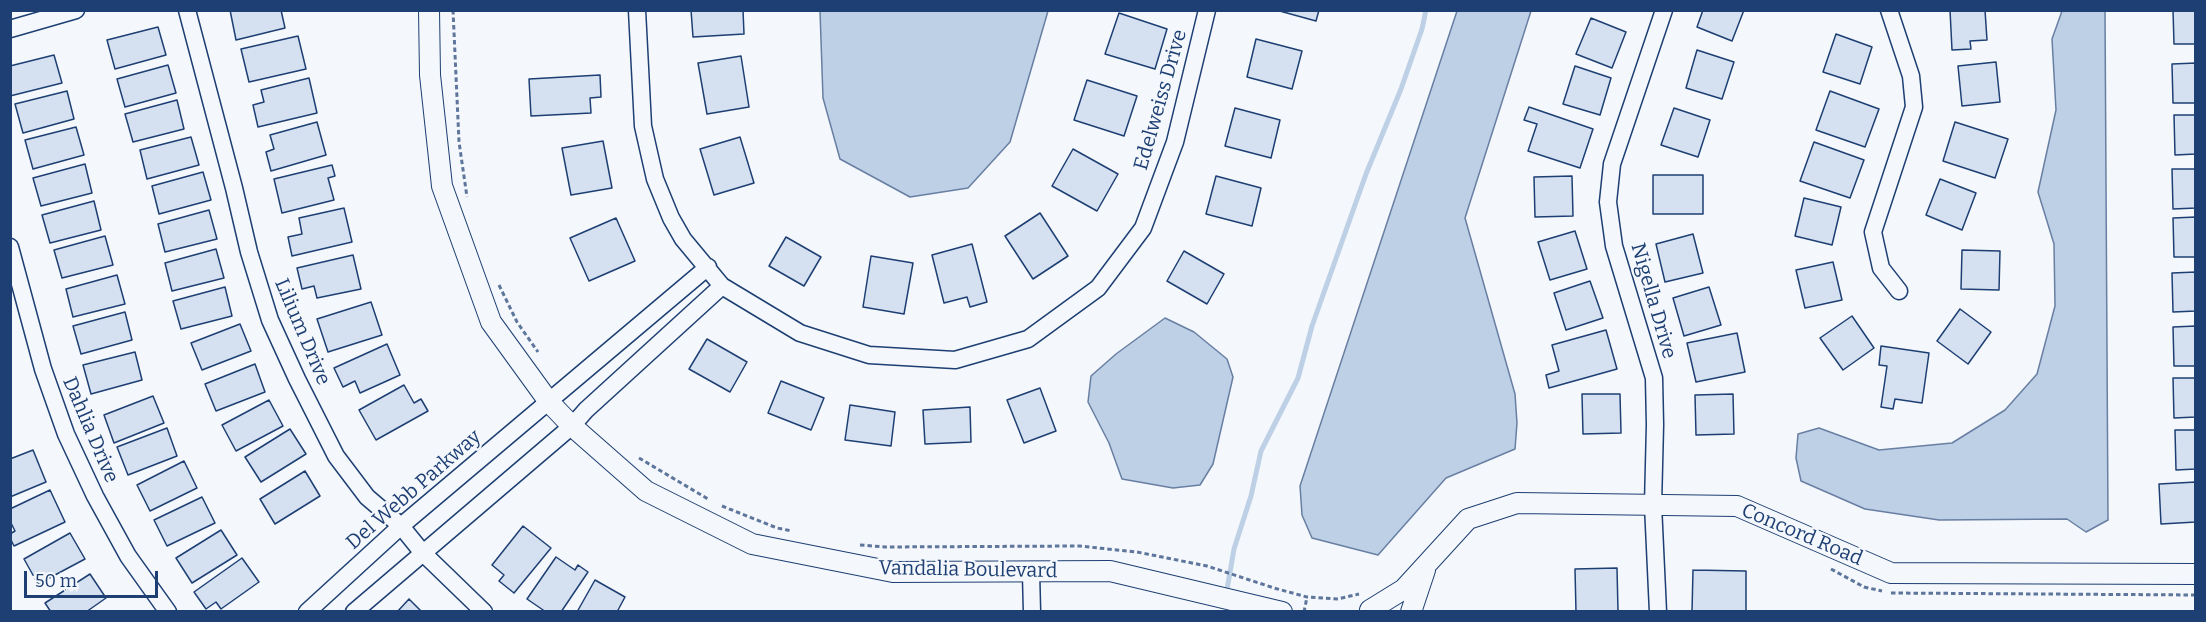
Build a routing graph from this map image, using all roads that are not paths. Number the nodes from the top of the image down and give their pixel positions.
1 (76, 10) edge
2 (187, 10) edge
3 (429, 10) edge
4 (637, 10) edge
5 (1208, 10) edge
6 (1665, 10) edge
7 (1889, 10) edge
8 (10, 29) edge
9 (10, 248) edge
10 (708, 267) junction
11 (722, 286) junction
12 (1899, 291) dead end
13 (549, 402) junction
14 (572, 426) junction
15 (1653, 504) junction
16 (401, 526) junction
17 (422, 552) junction
18 (1427, 562) junction
19 (1032, 573) junction
20 (2196, 574) edge
21 (1366, 607) edge
22 (1278, 611) edge
23 (168, 612) edge
24 (307, 612) edge
25 (354, 612) edge
26 (484, 612) edge
27 (1032, 612) edge
28 (1411, 612) edge
29 (1658, 612) edge

1 - 8 street
2 - 16 street, Lilium Drive
3 - 13 street, Vandalia Boulevard
4 - 10 street, Edelweiss Drive
5 - 11 street, Edelweiss Drive
6 - 15 street, Nigella Drive
7 - 12 street
9 - 23 street, Dahlia Drive
10 - 11 street, Edelweiss Drive
10 - 13 street, Del Webb Parkway
11 - 14 street
13 - 14 street, Vandalia Boulevard
13 - 16 street, Del Webb Parkway
14 - 17 street
14 - 19 street, Vandalia Boulevard
15 - 18 street, Concord Road
15 - 20 street, Concord Road
15 - 29 street, Nigella Drive
16 - 17 street, Lilium Drive
16 - 24 street, Del Webb Parkway
17 - 25 street
17 - 26 street, Lilium Drive
18 - 21 street, Concord Road
18 - 28 street, Concord Road
19 - 22 street, Vandalia Boulevard
19 - 27 street

